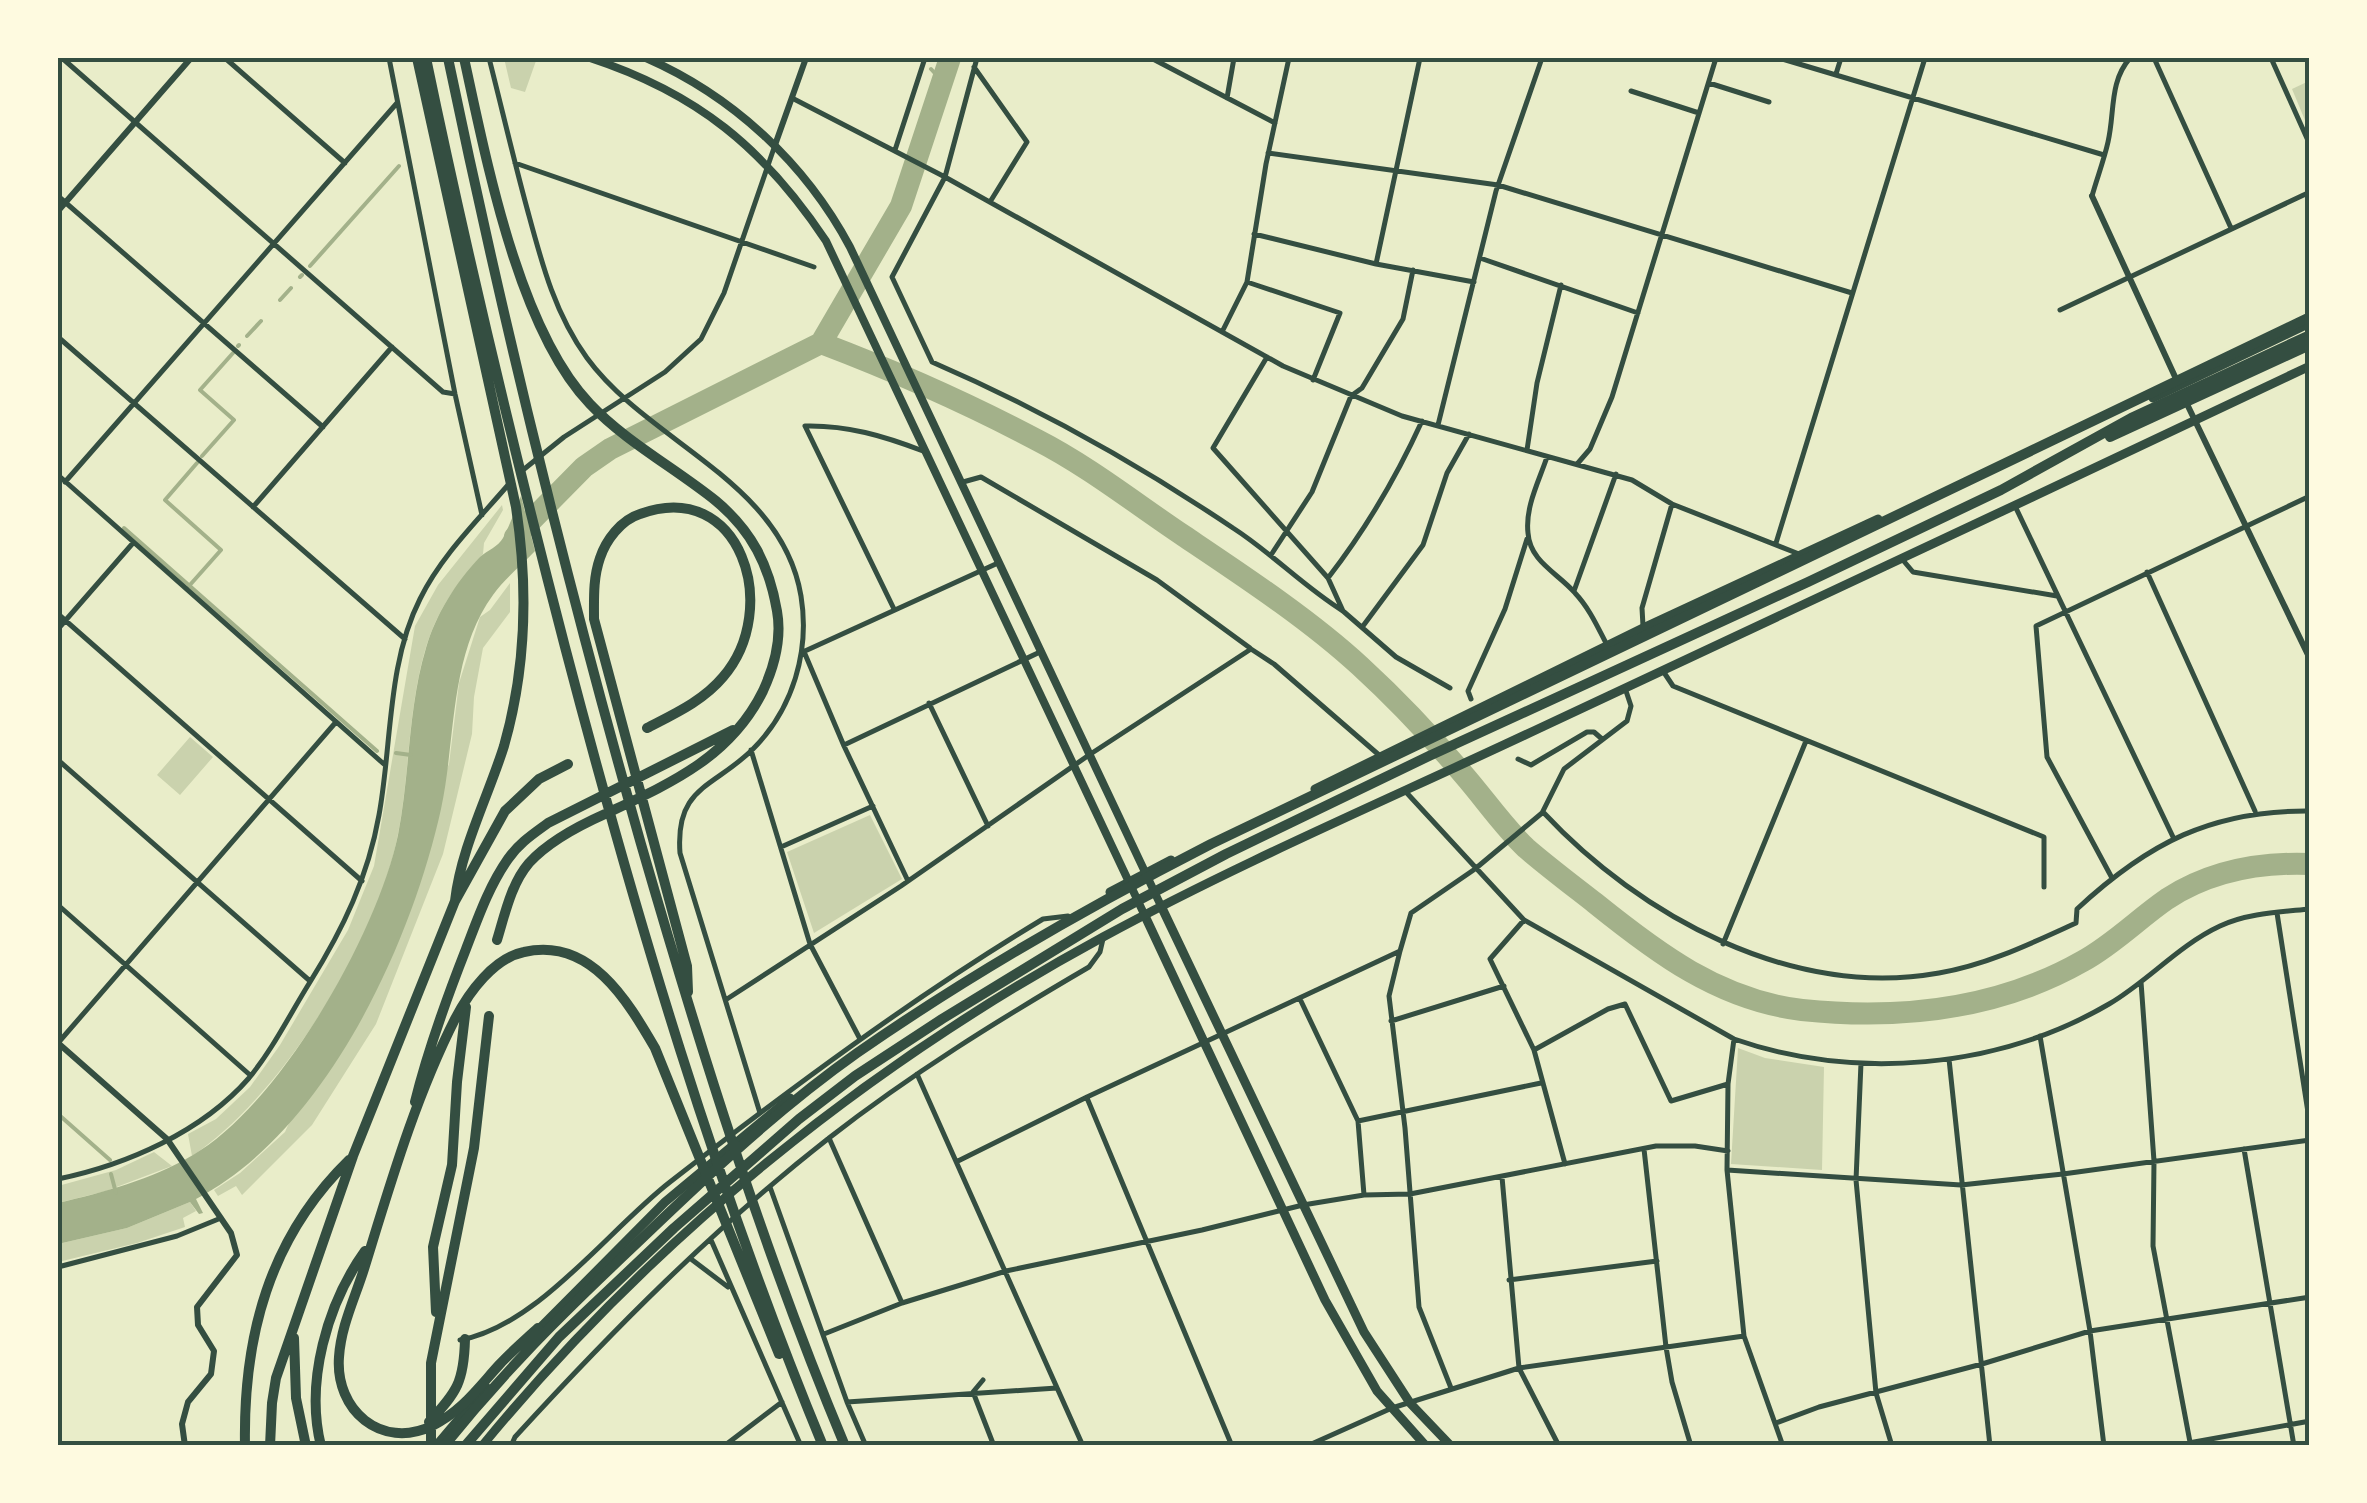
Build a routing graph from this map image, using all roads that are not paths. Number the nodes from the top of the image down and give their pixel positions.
1 (62, 58) edge
2 (191, 58) edge
3 (225, 58) edge
4 (390, 58) edge
5 (417, 58) edge
6 (426, 58) edge
7 (448, 58) edge
8 (464, 58) edge
9 (489, 58) edge
10 (590, 58) edge
11 (646, 58) edge
12 (806, 58) edge
13 (914, 58) edge
14 (925, 58) edge
15 (976, 58) edge
16 (1151, 58) edge
17 (1170, 58) edge
18 (1234, 58) edge
19 (1289, 58) edge
20 (1420, 58) edge
21 (1542, 58) edge
22 (1716, 58) edge
23 (1779, 58) edge
24 (1840, 58) edge
25 (1925, 58) edge
26 (2130, 58) edge
27 (2154, 58) edge
28 (2271, 58) edge
29 (922, 67) junction
30 (974, 67) junction
31 (1169, 68) junction
32 (1835, 75) junction
33 (1709, 83) junction
34 (1631, 91) dead end
35 (792, 98) junction
36 (1227, 98) junction
37 (1913, 99) junction
38 (1769, 102) dead end
39 (397, 103) junction
40 (1700, 114) junction
41 (136, 122) junction
42 (1274, 123) junction
43 (775, 145) junction
44 (2310, 145) edge
45 (897, 152) junction
46 (1268, 153) junction
47 (2104, 156) junction
48 (344, 163) junction
49 (515, 164) junction
50 (768, 164) junction
51 (1396, 171) junction
52 (945, 176) junction
53 (1498, 185) junction
54 (2310, 192) edge
55 (58, 196) edge
56 (2092, 196) joint
57 (990, 202) junction
58 (65, 203) junction
59 (58, 212) edge
60 (2231, 230) junction
61 (1662, 233) junction
62 (1254, 234) junction
63 (741, 242) junction
64 (274, 243) junction
65 (1480, 258) junction
66 (1376, 264) junction
67 (814, 267) dead end
68 (1413, 270) junction
69 (2130, 278) junction
70 (1247, 282) junction
71 (1474, 282) junction
72 (1561, 285) junction
73 (1852, 293) junction
74 (2060, 310) dead end
75 (1638, 313) junction
76 (2310, 320) edge
77 (204, 324) junction
78 (1222, 332) junction
79 (2310, 335) edge
80 (58, 337) edge
81 (2310, 346) edge
82 (392, 347) junction
83 (1267, 358) junction
84 (2310, 366) edge
85 (1313, 380) junction
86 (2179, 386) junction
87 (455, 394) junction
88 (1351, 396) junction
89 (624, 399) junction
90 (134, 404) junction
91 (1422, 421) junction
92 (2194, 421) junction
93 (1438, 425) junction
94 (323, 426) junction
95 (1469, 434) junction
96 (1527, 450) junction
97 (926, 452) junction
98 (1547, 457) junction
99 (2055, 462) junction
100 (1578, 463) junction
101 (514, 470) junction
102 (1616, 474) junction
103 (58, 476) edge
104 (65, 482) junction
105 (960, 483) junction
106 (2310, 496) edge
107 (1672, 504) junction
108 (2015, 506) junction
109 (253, 507) junction
110 (482, 515) junction
111 (2244, 527) junction
112 (1287, 531) junction
113 (1528, 536) junction
114 (133, 543) junction
115 (1776, 543) junction
116 (1799, 554) junction
117 (1272, 555) junction
118 (1902, 558) junction
119 (998, 563) junction
120 (980, 571) junction
121 (2148, 572) junction
122 (1328, 578) junction
123 (1574, 591) junction
124 (2057, 596) junction
125 (894, 609) junction
126 (1343, 611) junction
127 (2064, 612) junction
128 (58, 614) edge
129 (65, 620) junction
130 (1362, 627) junction
131 (1643, 628) junction
132 (58, 629) edge
133 (405, 639) junction
134 (1608, 646) junction
135 (1251, 649) junction
136 (804, 652) junction
137 (1040, 652) junction
138 (2310, 659) edge
139 (1023, 660) junction
140 (1663, 671) junction
141 (1450, 688) dead end
142 (1625, 688) junction
143 (1471, 699) dead end
144 (929, 704) junction
145 (336, 722) junction
146 (742, 725) junction
147 (647, 728) dead end
148 (1602, 740) junction
149 (1806, 741) junction
150 (844, 746) junction
151 (751, 750) junction
152 (1089, 755) junction
153 (1379, 755) junction
154 (1518, 759) dead end
155 (58, 760) edge
156 (568, 764) dead end
157 (624, 764) junction
158 (386, 766) junction
159 (1074, 767) junction
160 (1405, 791) junction
161 (269, 799) junction
162 (873, 806) junction
163 (2310, 811) edge
164 (2256, 812) junction
165 (1542, 813) junction
166 (988, 826) junction
167 (2174, 839) junction
168 (781, 847) junction
169 (1474, 869) junction
170 (1145, 872) junction
171 (2112, 878) junction
172 (362, 881) junction
173 (908, 881) junction
174 (1129, 881) junction
175 (197, 882) junction
176 (2044, 888) dead end
177 (455, 901) junction
178 (58, 906) edge
179 (1162, 908) junction
180 (2310, 909) edge
181 (2277, 913) junction
182 (1068, 916) junction
183 (1145, 916) junction
184 (1524, 920) junction
185 (1104, 936) junction
186 (497, 940) dead end
187 (810, 944) junction
188 (1723, 944) junction
189 (1400, 951) junction
190 (125, 965) junction
191 (310, 982) junction
192 (2141, 982) junction
193 (1504, 986) junction
194 (726, 999) junction
195 (1300, 1000) junction
196 (467, 1001) junction
197 (489, 1016) dead end
198 (1391, 1021) junction
199 (1222, 1033) junction
200 (2040, 1036) junction
201 (860, 1039) junction
202 (1734, 1039) junction
203 (1204, 1042) junction
204 (58, 1043) edge
205 (1534, 1050) junction
206 (1949, 1059) junction
207 (1861, 1062) junction
208 (917, 1074) junction
209 (251, 1076) junction
210 (1542, 1083) junction
211 (1728, 1084) junction
212 (1086, 1097) junction
213 (1402, 1112) junction
214 (760, 1114) junction
215 (1358, 1122) junction
216 (2310, 1125) edge
217 (408, 1131) junction
218 (829, 1138) junction
219 (2310, 1140) edge
220 (169, 1141) junction
221 (1644, 1148) junction
222 (2244, 1149) junction
223 (1728, 1150) junction
224 (354, 1156) junction
225 (958, 1161) junction
226 (2154, 1161) junction
227 (1566, 1164) junction
228 (1727, 1170) junction
229 (2063, 1174) junction
230 (1502, 1177) junction
231 (58, 1179) edge
232 (1856, 1180) junction
233 (1961, 1185) junction
234 (770, 1188) junction
235 (1410, 1194) junction
236 (1364, 1195) junction
237 (1303, 1204) junction
238 (1283, 1210) junction
239 (221, 1218) junction
240 (711, 1240) junction
241 (1147, 1240) junction
242 (369, 1246) junction
243 (691, 1259) junction
244 (1657, 1261) junction
245 (58, 1267) edge
246 (1006, 1271) junction
247 (1509, 1280) junction
248 (733, 1292) junction
249 (2310, 1297) edge
250 (902, 1303) junction
251 (2272, 1304) junction
252 (2169, 1319) junction
253 (546, 1321) junction
254 (437, 1322) junction
255 (294, 1330) junction
256 (2090, 1330) junction
257 (824, 1334) junction
258 (1744, 1336) junction
259 (462, 1340) joint
260 (1666, 1347) junction
261 (1982, 1364) junction
262 (1519, 1368) junction
263 (792, 1370) junction
264 (982, 1380) dead end
265 (1057, 1388) junction
266 (1451, 1388) junction
267 (972, 1392) junction
268 (1876, 1393) junction
269 (782, 1402) junction
270 (847, 1402) junction
271 (1410, 1402) junction
272 (1392, 1408) junction
273 (2310, 1421) edge
274 (1776, 1423) junction
275 (2291, 1424) junction
276 (416, 1431) junction
277 (2190, 1442) junction
278 (1312, 1445) edge
279 (185, 1446) edge
280 (244, 1446) edge
281 (270, 1446) edge
282 (306, 1446) edge
283 (321, 1446) edge
284 (434, 1446) edge
285 (444, 1446) edge
286 (466, 1446) edge
287 (482, 1446) edge
288 (511, 1446) edge
289 (724, 1446) edge
290 (802, 1446) edge
291 (823, 1446) edge
292 (846, 1446) edge
293 (866, 1446) edge
294 (994, 1446) edge
295 (1083, 1446) edge
296 (1232, 1446) edge
297 (1426, 1446) edge
298 (1451, 1446) edge
299 (1559, 1446) edge
300 (1691, 1446) edge
301 (1783, 1446) edge
302 (1892, 1446) edge
303 (1990, 1446) edge
304 (2104, 1446) edge
305 (2172, 1446) edge
306 (2294, 1446) edge

1 - 41 street
2 - 41 street
3 - 48 street
4 - 39 street
5 - 101 highway
6 - 101 highway
7 - 157 highway
8 - 146 highway
9 - 49 street
10 - 50 main road
11 - 43 main road
12 - 35 street
13 - 29 street
14 - 29 street
15 - 30 street
16 - 31 street
17 - 31 street
18 - 36 street
19 - 42 street
20 - 51 street
21 - 53 street
22 - 33 street
23 - 32 street
24 - 32 street
25 - 37 street
26 - 47 street
27 - 60 street
28 - 44 street
29 - 45 street
30 - 52 street
30 - 57 street
31 - 36 street
32 - 37 street
33 - 38 street
33 - 40 street
34 - 40 street
35 - 43 street
35 - 45 street
36 - 42 street
37 - 47 street
37 - 73 street
39 - 48 street
39 - 87 street
40 - 61 street
41 - 58 street
41 - 64 street
42 - 46 street
43 - 50 street
43 - 105 main road
45 - 52 street
46 - 51 street
46 - 62 street
47 - 56 street
48 - 64 street
49 - 63 street
49 - 89 street
50 - 63 street
50 - 97 main road
51 - 53 street
51 - 66 street
52 - 57 street
52 - 117 street
53 - 61 street
53 - 65 street
54 - 60 street
55 - 58 street
56 - 69 street
57 - 78 street
58 - 59 street
58 - 77 street
60 - 69 street
61 - 73 street
61 - 75 street
62 - 66 street
62 - 70 street
63 - 67 street
63 - 89 street
64 - 77 street
64 - 82 street
65 - 71 street
65 - 72 street
66 - 68 street
68 - 71 street
68 - 88 street
69 - 74 street
69 - 86 street
70 - 78 street
70 - 85 street
71 - 93 street
72 - 75 street
72 - 96 street
73 - 115 street
75 - 100 street
76 - 86 main road
76 - 285 highway
77 - 90 street
77 - 94 street
78 - 83 street
79 - 99 highway
80 - 90 street
81 - 99 highway
82 - 87 street
82 - 94 street
83 - 85 street
83 - 112 street
84 - 92 main road
85 - 88 street
86 - 92 street
86 - 116 main road
87 - 110 street
88 - 91 street
88 - 112 street
89 - 110 street
89 - 136 street
90 - 104 street
90 - 109 street
91 - 93 street
91 - 122 street
92 - 108 main road
92 - 111 street
93 - 95 street
94 - 109 street
95 - 96 street
95 - 130 street
96 - 98 street
97 - 120 main road
97 - 125 street
98 - 100 street
98 - 113 street
99 - 286 highway
100 - 102 street
101 - 177 highway
101 - 263 highway
102 - 107 street
102 - 123 street
103 - 104 street
104 - 114 street
105 - 119 main road
105 - 135 street
106 - 111 street
107 - 115 street
107 - 131 street
108 - 118 main road
108 - 124 street
109 - 133 street
110 - 133 street
111 - 121 street
111 - 138 street
112 - 117 street
112 - 122 street
113 - 123 street
113 - 143 street
114 - 129 street
114 - 145 street
115 - 116 street
116 - 131 main road
117 - 126 street
118 - 124 street
118 - 140 main road
119 - 120 street
119 - 137 main road
120 - 125 street
120 - 139 main road
121 - 127 street
121 - 164 street
122 - 126 street
123 - 134 street
124 - 127 street
125 - 136 street
126 - 130 street
127 - 167 street
127 - 171 street
128 - 129 street
129 - 132 street
129 - 161 street
130 - 141 street
131 - 134 main road
133 - 158 street
134 - 153 main road
135 - 152 street
135 - 153 street
136 - 150 street
136 - 151 street
137 - 139 street
137 - 152 main road
139 - 144 street
139 - 159 main road
140 - 142 main road
140 - 149 street
142 - 148 street
142 - 160 main road
144 - 150 street
144 - 166 street
145 - 158 street
145 - 161 street
146 - 186 highway
146 - 217 highway
147 - 157 highway
148 - 154 street
148 - 165 street
149 - 176 street
149 - 188 street
150 - 162 street
151 - 168 street
151 - 194 street
152 - 159 street
152 - 170 main road
153 - 170 main road
155 - 175 street
156 - 177 highway
157 - 292 highway
158 - 172 street
159 - 166 street
159 - 174 main road
160 - 169 street
160 - 179 main road
161 - 172 street
161 - 175 street
162 - 168 street
162 - 173 street
163 - 164 street
164 - 167 street
165 - 169 street
165 - 188 street
166 - 173 street
167 - 171 street
168 - 187 street
169 - 184 street
169 - 189 street
170 - 174 main road
170 - 179 main road
171 - 188 street
172 - 191 street
173 - 187 street
174 - 182 main road
174 - 183 main road
175 - 190 street
175 - 191 street
177 - 224 highway
178 - 190 street
179 - 183 main road
179 - 199 main road
180 - 181 street
181 - 192 street
181 - 216 street
182 - 201 street
182 - 253 main road
183 - 185 main road
183 - 203 main road
184 - 193 street
184 - 202 street
185 - 208 street
185 - 287 main road
187 - 194 street
187 - 201 street
189 - 195 street
189 - 198 street
190 - 204 street
190 - 209 street
191 - 209 street
192 - 200 street
192 - 226 street
193 - 198 street
193 - 205 street
194 - 214 street
195 - 199 street
195 - 215 street
196 - 217 highway
196 - 254 highway
196 - 263 highway
197 - 254 highway
198 - 213 street
199 - 203 street
199 - 237 main road
200 - 206 street
200 - 229 street
201 - 214 street
202 - 207 street
202 - 211 street
203 - 212 street
203 - 238 main road
204 - 220 street
205 - 210 street
205 - 211 street
206 - 207 street
206 - 233 street
207 - 232 street
208 - 218 street
208 - 225 street
209 - 220 street
210 - 213 street
210 - 227 street
211 - 223 street
212 - 225 street
212 - 241 street
213 - 215 street
213 - 235 street
214 - 259 street
215 - 236 street
217 - 242 highway
218 - 234 street
218 - 250 street
219 - 222 street
220 - 231 street
220 - 239 street
221 - 223 street
221 - 227 street
221 - 244 street
222 - 226 street
222 - 251 street
223 - 228 street
224 - 255 highway
224 - 280 highway
225 - 246 street
226 - 229 street
226 - 252 street
227 - 230 street
228 - 232 street
228 - 258 street
229 - 233 street
229 - 256 street
230 - 235 street
230 - 247 street
232 - 233 street
232 - 268 street
233 - 261 street
234 - 240 street
234 - 257 street
235 - 236 street
235 - 266 street
236 - 237 street
237 - 238 street
237 - 271 main road
238 - 241 street
238 - 272 main road
239 - 245 street
239 - 279 street
240 - 243 street
240 - 248 street
241 - 246 street
241 - 296 street
242 - 276 highway
242 - 283 highway
243 - 248 street
243 - 288 street
244 - 247 street
244 - 260 street
246 - 250 street
246 - 265 street
247 - 262 street
248 - 269 street
249 - 251 street
250 - 257 street
251 - 252 street
251 - 275 street
252 - 256 street
252 - 277 street
253 - 276 highway
253 - 284 main road
254 - 284 highway
255 - 281 highway
255 - 282 highway
256 - 261 street
256 - 304 street
257 - 270 street
258 - 260 street
258 - 274 street
259 - 276 highway
260 - 262 street
260 - 300 street
261 - 268 street
261 - 303 street
262 - 266 street
262 - 299 street
263 - 291 highway
264 - 267 street
265 - 267 street
265 - 295 street
266 - 271 street
267 - 270 street
267 - 294 street
268 - 274 street
268 - 302 street
269 - 289 street
269 - 290 street
270 - 293 street
271 - 272 street
271 - 298 main road
272 - 278 street
272 - 297 main road
273 - 275 street
274 - 301 street
275 - 277 street
275 - 306 street
277 - 305 street

